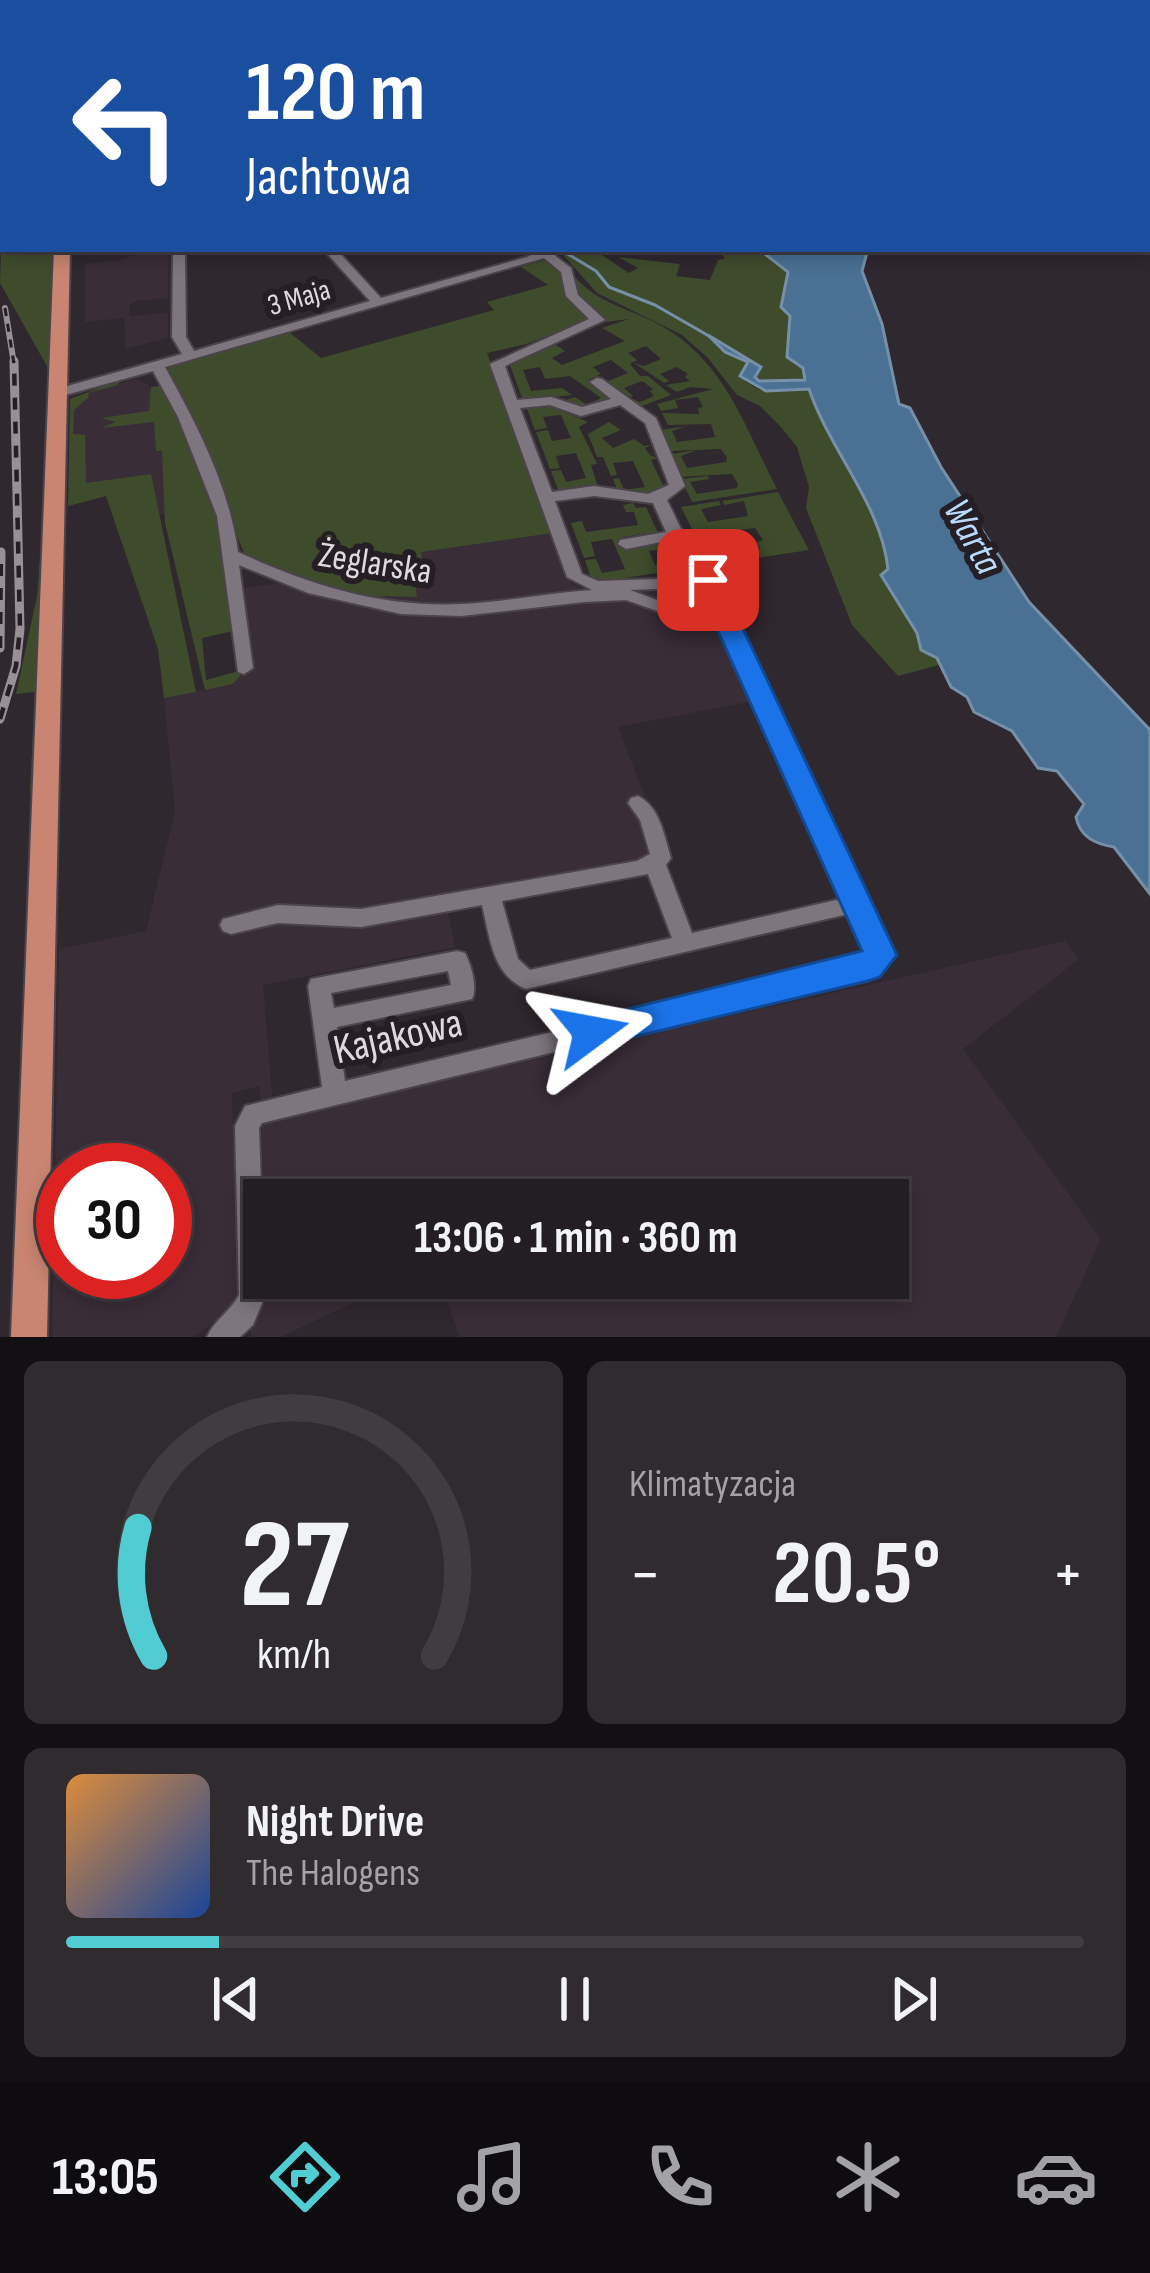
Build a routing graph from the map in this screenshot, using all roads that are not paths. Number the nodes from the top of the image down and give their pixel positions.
1 (62, 252) edge
2 (179, 252) edge
3 (331, 252) edge
4 (504, 252) edge
5 (550, 252) edge
6 (518, 264) junction
7 (378, 303) junction
8 (190, 356) junction
9 (157, 366) junction
10 (597, 382) dead end
11 (58, 393) junction
12 (622, 400) junction
13 (512, 405) junction
14 (658, 496) junction
15 (545, 498) junction
16 (626, 544) dead end
17 (231, 555) junction
18 (689, 583) junction
19 (244, 668) dead end
20 (638, 803) dead end
21 (655, 864) junction
22 (490, 896) junction
23 (836, 909) dead end
24 (232, 925) dead end
25 (685, 944) junction
26 (324, 1020) junction
27 (335, 1092) junction
28 (29, 1337) edge
29 (220, 1337) edge

1 - 11 main road
2 - 8 street
3 - 7 street
4 - 6 street
5 - 6 street, 3 Maja
5 - 13 street
6 - 7 street, 3 Maja
7 - 8 street, 3 Maja
8 - 9 street, 3 Maja
9 - 11 street, 3 Maja
9 - 17 street
10 - 12 street
11 - 28 main road
12 - 13 street
12 - 14 street
13 - 15 street
14 - 15 street
14 - 16 street
15 - 18 street
17 - 18 street, Żeglarska
17 - 19 street
18 - 27 street, Kajakowa
20 - 21 street
21 - 22 street
21 - 25 street
22 - 24 street
22 - 25 street
23 - 25 street
26 - 26 street
26 - 27 street
27 - 29 street, Kajakowa

